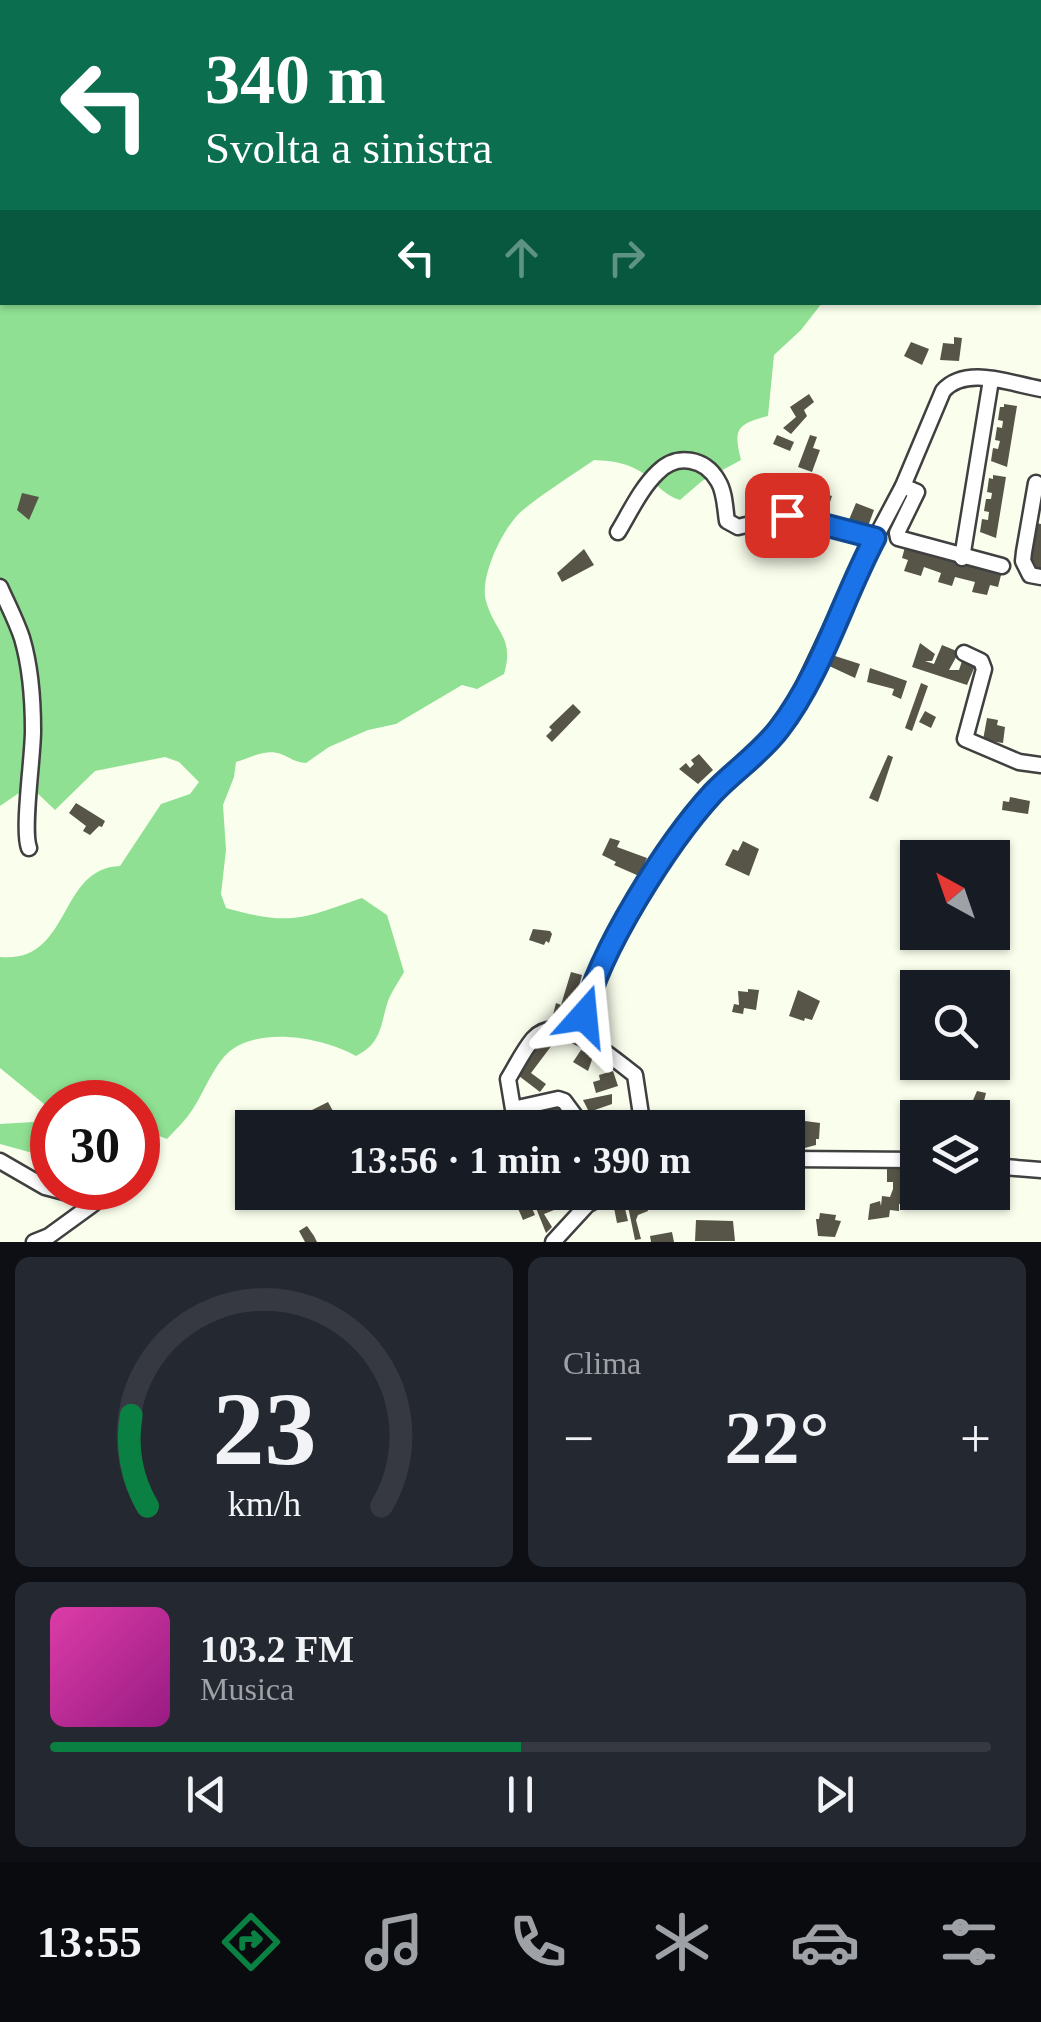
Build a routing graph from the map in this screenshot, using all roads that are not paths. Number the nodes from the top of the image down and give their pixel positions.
1 (991, 380) junction
2 (1041, 389) edge
3 (1036, 483) dead end
4 (903, 486) junction
5 (618, 532) dead end
6 (875, 538) junction
7 (962, 558) junction
8 (1002, 566) dead end
9 (1041, 577) edge
10 (0, 587) edge
11 (964, 653) dead end
12 (1041, 765) edge
13 (29, 848) dead end
14 (600, 1049) junction
15 (571, 1110) edge
16 (640, 1110) edge
17 (805, 1159) edge
18 (900, 1160) edge
19 (0, 1161) edge
20 (1010, 1167) edge
21 (1041, 1170) edge
22 (582, 1210) edge
23 (34, 1242) edge
24 (552, 1242) edge

1 - 2 street
1 - 4 street
1 - 7 street
3 - 9 street
4 - 6 street
4 - 7 street
5 - 6 street
6 - 14 street
7 - 8 street
10 - 13 street
11 - 12 street
14 - 15 street
14 - 16 street
17 - 18 street
19 - 23 street
20 - 21 street
22 - 24 street

